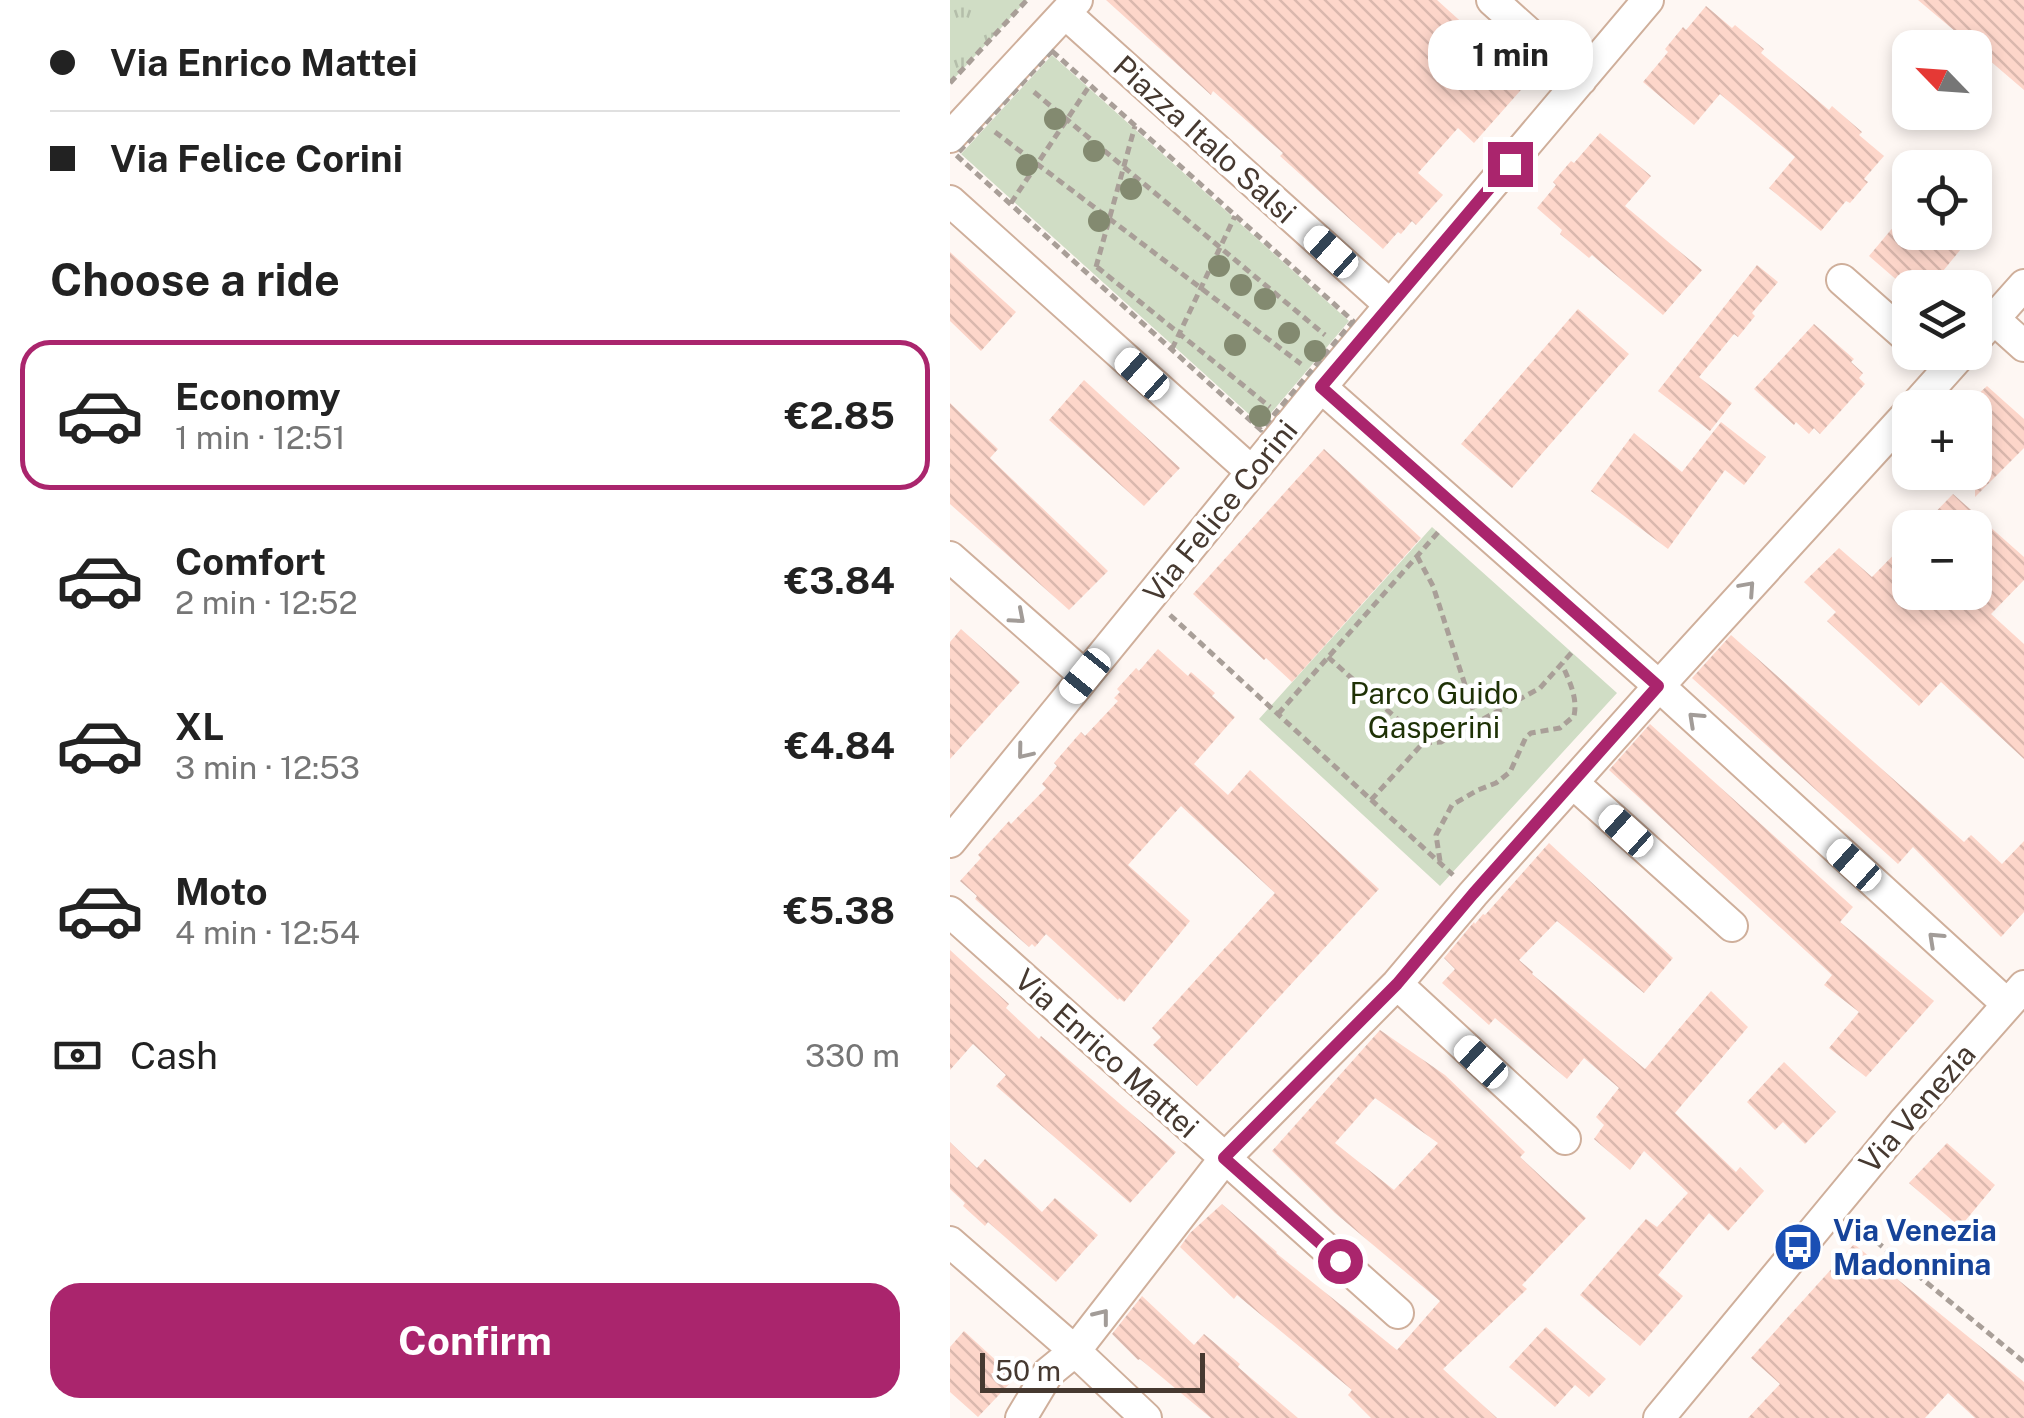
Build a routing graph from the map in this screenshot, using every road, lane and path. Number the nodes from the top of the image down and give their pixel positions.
1 (1027, 0) edge
2 (1492, 0) edge
3 (1648, 0) edge
4 (1071, 6) edge
5 (1581, 80) junction
6 (950, 82) edge
7 (1023, 83) junction
8 (1090, 85) junction
9 (1066, 120) junction
10 (985, 124) junction
11 (1135, 126) junction
12 (950, 137) edge
13 (1037, 164) junction
14 (1124, 167) junction
15 (950, 201) edge
16 (1011, 204) junction
17 (1235, 215) junction
18 (1110, 218) junction
19 (1220, 248) junction
20 (1096, 267) junction
21 (1094, 278) junction
22 (1842, 280) dead end
23 (2024, 286) edge
24 (1201, 288) junction
25 (1390, 305) junction
26 (1992, 321) edge
27 (1892, 324) edge
28 (1992, 332) edge
29 (1180, 334) junction
30 (1334, 344) junction
31 (2024, 346) edge
32 (1172, 350) junction
33 (1316, 379) junction
34 (1276, 412) junction
35 (1892, 430) edge
36 (1252, 472) junction
37 (1443, 526) dead end
38 (1417, 556) junction
39 (950, 557) edge
40 (1150, 597) junction
41 (1582, 641) dead end
42 (1328, 657) junction
43 (1562, 664) junction
44 (1085, 676) junction
45 (1658, 686) junction
46 (1278, 714) junction
47 (1478, 723) junction
48 (1424, 743) junction
49 (1572, 784) junction
50 (1371, 800) junction
51 (950, 842) edge
52 (1441, 864) junction
53 (1473, 894) junction
54 (950, 912) edge
55 (1732, 926) dead end
56 (1397, 984) junction
57 (2016, 995) edge
58 (1565, 1140) dead end
59 (1224, 1158) junction
60 (1833, 1207) junction
61 (950, 1242) edge
62 (1398, 1313) dead end
63 (1075, 1351) junction
64 (2024, 1362) edge
65 (1021, 1418) edge
66 (1146, 1418) edge
67 (1659, 1418) edge

1 - 6 path
2 - 5 street
3 - 5 street, Via Felice Corini
4 - 12 street
4 - 25 street, Piazza Italo Salsi
5 - 25 street, Via Felice Corini
7 - 8 path
7 - 9 path
7 - 10 path
8 - 9 path
8 - 11 path
9 - 13 path
9 - 14 path
10 - 13 path
10 - 16 path
11 - 14 path
11 - 17 path
13 - 16 path
13 - 18 path
14 - 18 path
14 - 19 path
15 - 36 street
16 - 21 path
17 - 19 path
17 - 30 path
18 - 20 path
18 - 24 path
19 - 24 path
19 - 30 path
20 - 21 path
20 - 29 path
21 - 32 path
22 - 27 street
23 - 26 street
24 - 29 path
24 - 33 path
25 - 33 street, Via Felice Corini
28 - 31 street
29 - 32 path
29 - 34 path
30 - 33 path
32 - 34 path
33 - 34 path
33 - 36 street, Via Felice Corini
33 - 45 street
45 -> 35 street
36 - 40 street, Via Felice Corini
37 - 38 path
38 - 42 path
38 - 47 path
39 -> 44 street
40 - 44 street, Via Felice Corini
40 - 46 path
41 - 43 path
42 - 46 path
42 - 48 path
43 - 47 path
43 - 52 path
44 -> 51 street, Via Felice Corini
45 - 49 street
57 -> 45 street
46 - 50 path
47 - 48 path
48 - 50 path
49 - 53 street
49 - 55 street
50 - 52 path
52 - 53 path
53 - 56 street
54 - 59 street, Via Enrico Mattei
56 - 58 street
56 - 59 street
57 - 60 street, Via Venezia
59 - 62 street, Via Enrico Mattei
63 -> 59 street
60 - 64 path
60 - 67 street, Via Venezia
61 - 63 street
63 - 65 street
63 - 66 street

